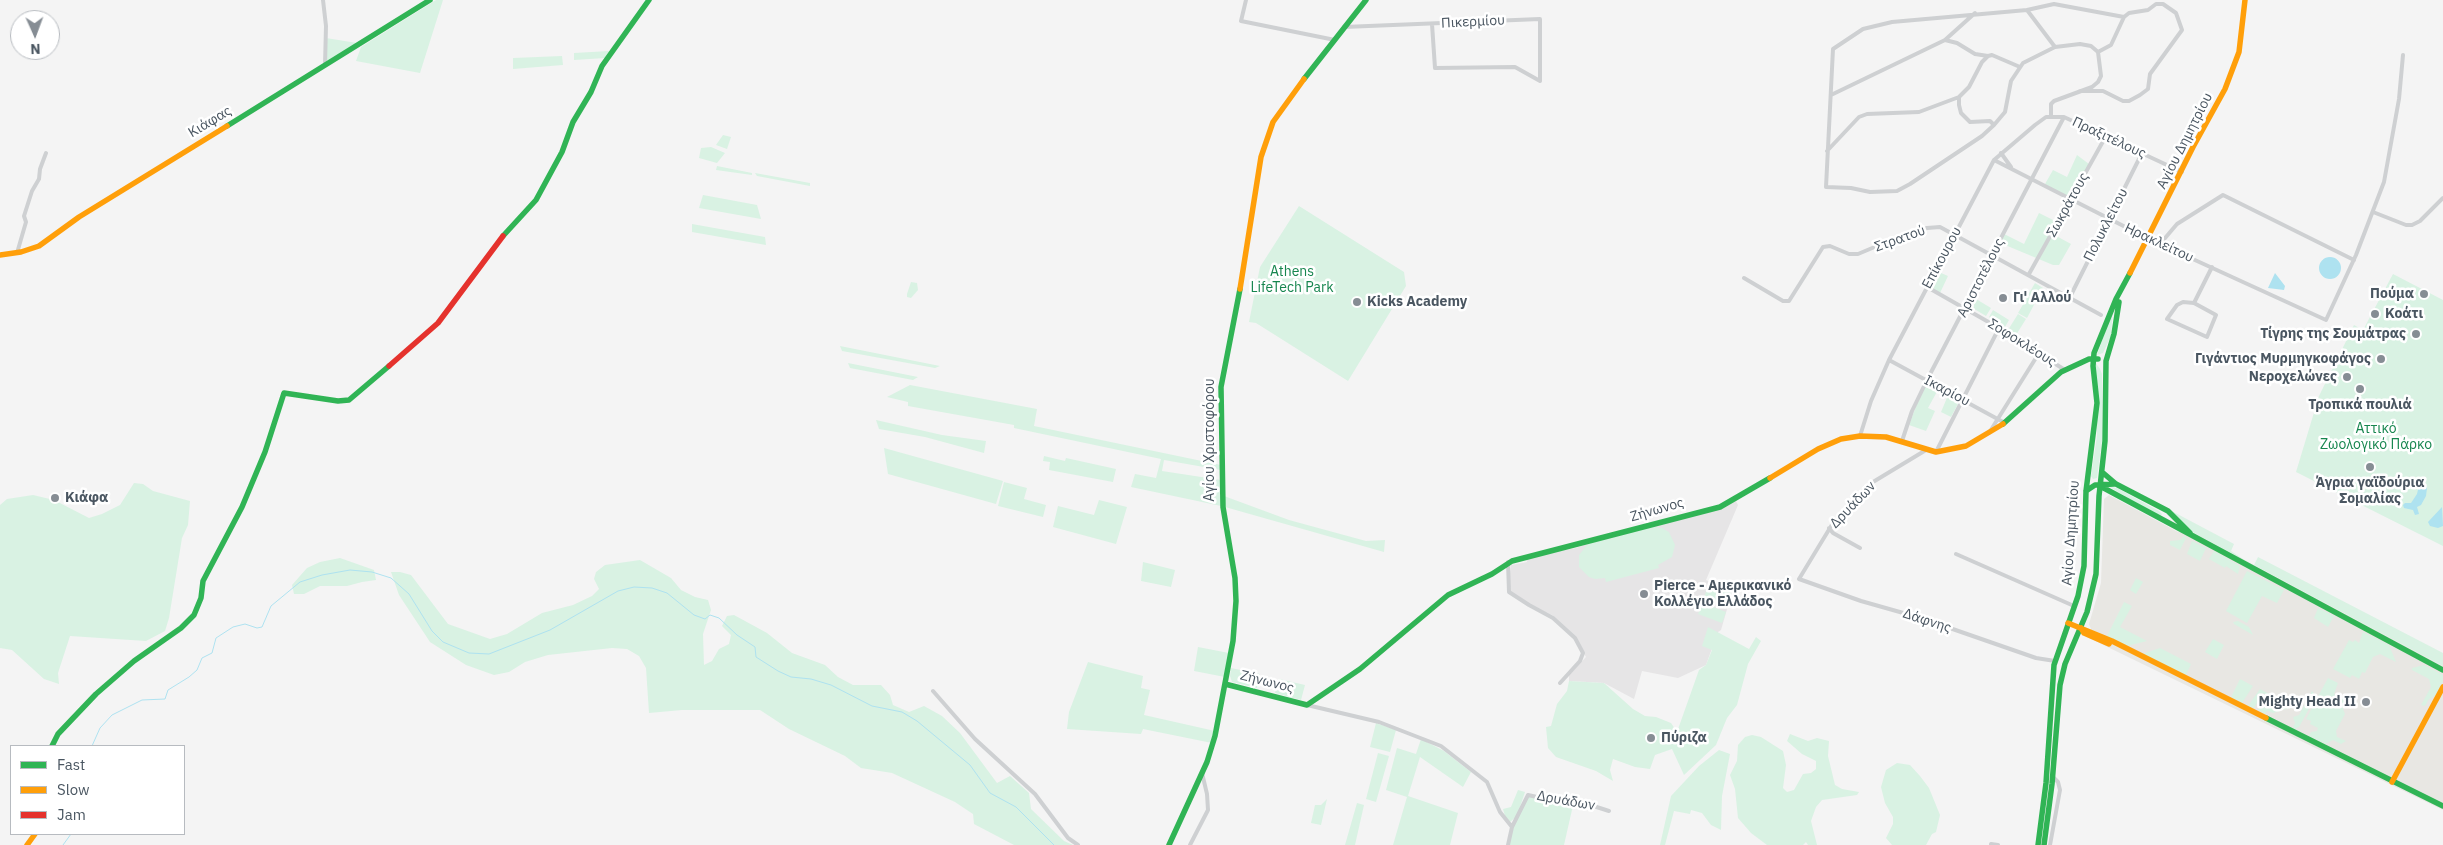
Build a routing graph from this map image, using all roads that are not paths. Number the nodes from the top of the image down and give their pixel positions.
1 (323, 0) edge
2 (430, 0) edge
3 (649, 0) edge
4 (1246, 0) edge
5 (1366, 0) edge
6 (2245, 0) edge
7 (2027, 10) junction
8 (1975, 13) junction
9 (2124, 17) junction
10 (1432, 24) junction
11 (1344, 27) junction
12 (1335, 40) junction
13 (1945, 40) junction
14 (2056, 47) junction
15 (2098, 52) junction
16 (2402, 55) dead end
17 (1988, 56) junction
18 (325, 66) junction
19 (2020, 67) junction
20 (2078, 91) junction
21 (1831, 95) junction
22 (1959, 97) junction
23 (2052, 117) junction
24 (2064, 117) junction
25 (1994, 125) junction
26 (2106, 136) junction
27 (1827, 151) junction
28 (46, 153) dead end
29 (2001, 153) junction
30 (2142, 153) junction
31 (1994, 160) junction
32 (2012, 169) junction
33 (2182, 172) junction
34 (2031, 179) junction
35 (2443, 198) edge
36 (2071, 200) junction
37 (2373, 212) junction
38 (2110, 220) junction
39 (1955, 234) junction
40 (2149, 239) junction
41 (2160, 244) junction
42 (17, 253) junction
43 (0, 255) edge
44 (1993, 255) junction
45 (2354, 260) junction
46 (2212, 267) junction
47 (2029, 274) junction
48 (1744, 278) dead end
49 (2124, 286) junction
50 (1927, 287) junction
51 (2070, 297) junction
52 (2194, 303) junction
53 (1965, 308) junction
54 (2101, 315) dead end
55 (1999, 328) junction
56 (2039, 353) junction
57 (2108, 353) junction
58 (2095, 359) junction
59 (1888, 360) junction
60 (2106, 368) junction
61 (2065, 370) junction
62 (1927, 380) junction
63 (1962, 399) junction
64 (1997, 418) junction
65 (2005, 423) junction
66 (1988, 434) junction
67 (1860, 436) junction
68 (1902, 440) junction
69 (1926, 450) junction
70 (1936, 452) junction
71 (2102, 472) junction
72 (2088, 476) junction
73 (2116, 484) junction
74 (2098, 486) junction
75 (2086, 491) junction
76 (2109, 492) junction
77 (2099, 504) junction
78 (2161, 508) junction
79 (2162, 520) junction
80 (1830, 528) junction
81 (2193, 536) junction
82 (1860, 548) dead end
83 (1956, 554) dead end
84 (1508, 562) junction
85 (1800, 579) joint
86 (2074, 606) junction
87 (2068, 623) junction
88 (2081, 628) junction
89 (2088, 635) junction
90 (2073, 646) junction
91 (2123, 648) junction
92 (2055, 661) junction
93 (2443, 670) edge
94 (1560, 683) dead end
95 (1225, 684) junction
96 (2443, 687) edge
97 (933, 691) dead end
98 (1307, 705) junction
99 (52, 745) edge
100 (1202, 773) junction
101 (2053, 777) junction
102 (2392, 782) junction
103 (2443, 806) edge
104 (1609, 811) dead end
105 (1512, 827) junction
106 (1991, 844) edge
107 (1078, 845) edge
108 (1169, 845) edge
109 (1190, 845) edge
110 (1508, 845) edge
111 (1998, 845) edge
112 (2038, 845) edge
113 (2044, 845) edge
114 (2050, 845) edge

1 - 18 street
2 - 18 street, Κιάφας
3 - 99 street
4 - 12 street
5 - 11 street, Αγίου Χριστοφόρου
6 - 33 street, Αγίου Δημητρίου
7 - 8 street
7 - 9 street
7 - 14 street
8 - 13 street
8 - 21 street
9 - 15 street
9 - 20 street
10 - 10 street, Πικερμίου
10 - 11 street, Πικερμίου
11 - 12 street, Αγίου Χριστοφόρου
12 - 95 street, Αγίου Χριστοφόρου
13 - 17 street
13 - 21 street
14 - 15 street
14 - 19 street
15 - 20 street
16 - 37 street
17 - 19 street
17 - 22 street
18 - 42 street, Κιάφας
19 - 25 street
20 - 23 street
21 - 27 street
22 - 25 street
22 - 27 street
23 - 24 street, Επίκουρου
23 - 29 street, Επίκουρου
24 - 26 street, Πραξιτέλους
24 - 34 street, Αριστοτέλους
25 - 27 street
26 - 30 street, Πραξιτέλους
26 - 36 street, Σωκράτους
28 - 42 street
29 - 31 street, Επίκουρου
29 - 32 street
30 - 33 street, Πραξιτέλους
30 - 38 street, Πολυκλείτου
31 - 32 street, Ηρακλείτου
31 - 39 street, Επίκουρου
32 - 34 street, Ηρακλείτου
33 - 40 street, Αγίου Δημητρίου
34 - 36 street, Ηρακλείτου
34 - 44 street, Αριστοτέλους
35 - 37 street
36 - 38 street, Ηρακλείτου
36 - 47 street, Σωκράτους
37 - 45 street
38 - 40 street, Ηρακλείτου
38 - 51 street, Πολυκλείτου
39 - 44 street, Στρατού
39 - 48 street, Στρατού
39 - 50 street, Επίκουρου
40 - 41 street, Ηρακλείτου
40 - 49 street, Αγίου Δημητρίου
41 - 45 street
41 - 46 street, Ηρακλείτου
42 - 43 street, Κιάφας
44 - 47 street, Στρατού
44 - 53 street, Αριστοτέλους
45 - 46 street, Ηρακλείτου
46 - 52 street
47 - 51 street, Στρατού
49 - 57 street, Αγίου Δημητρίου
49 - 58 street, Αγίου Δημητρίου
50 - 53 street, Σοφοκλέους
50 - 59 street, Επίκουρου
51 - 54 street, Στρατού
52 - 52 street
53 - 55 street, Σοφοκλέους
53 - 62 street, Αριστοτέλους
55 - 56 street, Σοφοκλέους
55 - 63 street
56 - 61 street, Σοφοκλέους
56 - 64 street
57 - 58 street, Ζήνωνος
57 - 60 street, Αγίου Δημητρίου
58 - 60 street
58 - 61 street, Ζήνωνος
58 - 72 street, Αγίου Δημητρίου
59 - 62 street, Ικαρίου
59 - 67 street, Επίκουρου
60 - 71 street, Αγίου Δημητρίου
61 - 65 street, Ζήνωνος
62 - 63 street, Ικαρίου
62 - 68 street, Αριστοτέλους
63 - 64 street, Ικαρίου
63 - 70 street
64 - 65 street, Ικαρίου
64 - 66 street
65 - 66 street, Ζήνωνος
66 - 70 street, Ζήνωνος
67 - 68 street, Ζήνωνος
67 - 84 street, Ζήνωνος
68 - 69 street, Ζήνωνος
69 - 70 street, Ζήνωνος
69 - 80 street, Δρυάδων
71 - 73 street
71 - 74 street, Αγίου Δημητρίου
72 - 74 street
72 - 75 street, Αγίου Δημητρίου
73 - 74 street
73 - 78 street
74 - 75 street
74 - 76 street
74 - 77 street, Αγίου Δημητρίου
75 - 86 street, Αγίου Δημητρίου
76 - 77 street
76 - 79 street
77 - 88 street, Αγίου Δημητρίου
78 - 79 street
78 - 81 street
79 - 81 street
80 - 82 street
80 - 85 street, Δρυάδων
81 - 93 street
83 - 86 street
84 - 94 street
84 - 98 street, Ζήνωνος
85 - 92 street, Δάφνης
86 - 87 street, Αγίου Δημητρίου
87 - 88 street
87 - 92 street, Αγίου Δημητρίου
88 - 89 street
88 - 90 street, Αγίου Δημητρίου
88 - 91 street
89 - 90 street
89 - 91 street
90 - 101 street, Αγίου Δημητρίου
91 - 102 street
92 - 112 street, Αγίου Δημητρίου
95 - 98 street, Ζήνωνος
95 - 100 street, Αγίου Χριστοφόρου
96 - 102 street
97 - 107 street
98 - 105 street
100 - 108 street, Αγίου Χριστοφόρου
100 - 109 street
101 - 113 street, Αγίου Δημητρίου
101 - 114 street
102 - 103 street
104 - 105 street, Δρυάδων
105 - 110 street
106 - 111 street

